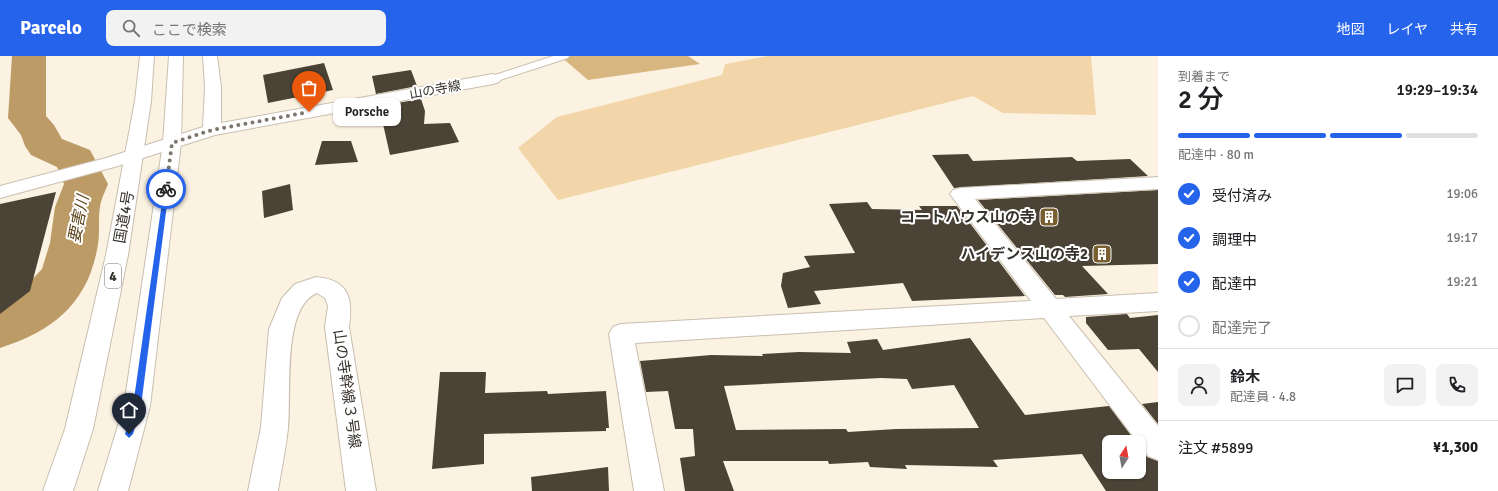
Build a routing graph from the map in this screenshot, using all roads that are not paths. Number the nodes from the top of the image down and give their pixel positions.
1 (147, 56) edge
2 (176, 56) edge
3 (210, 56) edge
4 (564, 56) edge
5 (493, 78) joint
6 (212, 130) junction
7 (172, 143) junction
8 (134, 155) junction
9 (1158, 183) edge
10 (0, 192) edge
11 (1158, 302) edge
12 (1050, 309) junction
13 (1158, 448) edge
14 (58, 491) edge
15 (113, 491) edge
16 (263, 491) edge
17 (361, 491) edge
18 (649, 491) edge

1 - 8 main road, 国道4号 / 4
2 - 7 main road
3 - 6 main road
4 - 5 lane
5 - 6 main road, 山の寺線
6 - 7 main road, 山の寺線
7 - 8 main road, 山の寺線
7 - 15 main road
8 - 10 main road, 山の寺線
8 - 14 main road, 国道4号 / 4
9 - 12 main road
11 - 12 main road
12 - 13 main road
12 - 18 main road
16 - 17 main road, 山の寺幹線３号線

